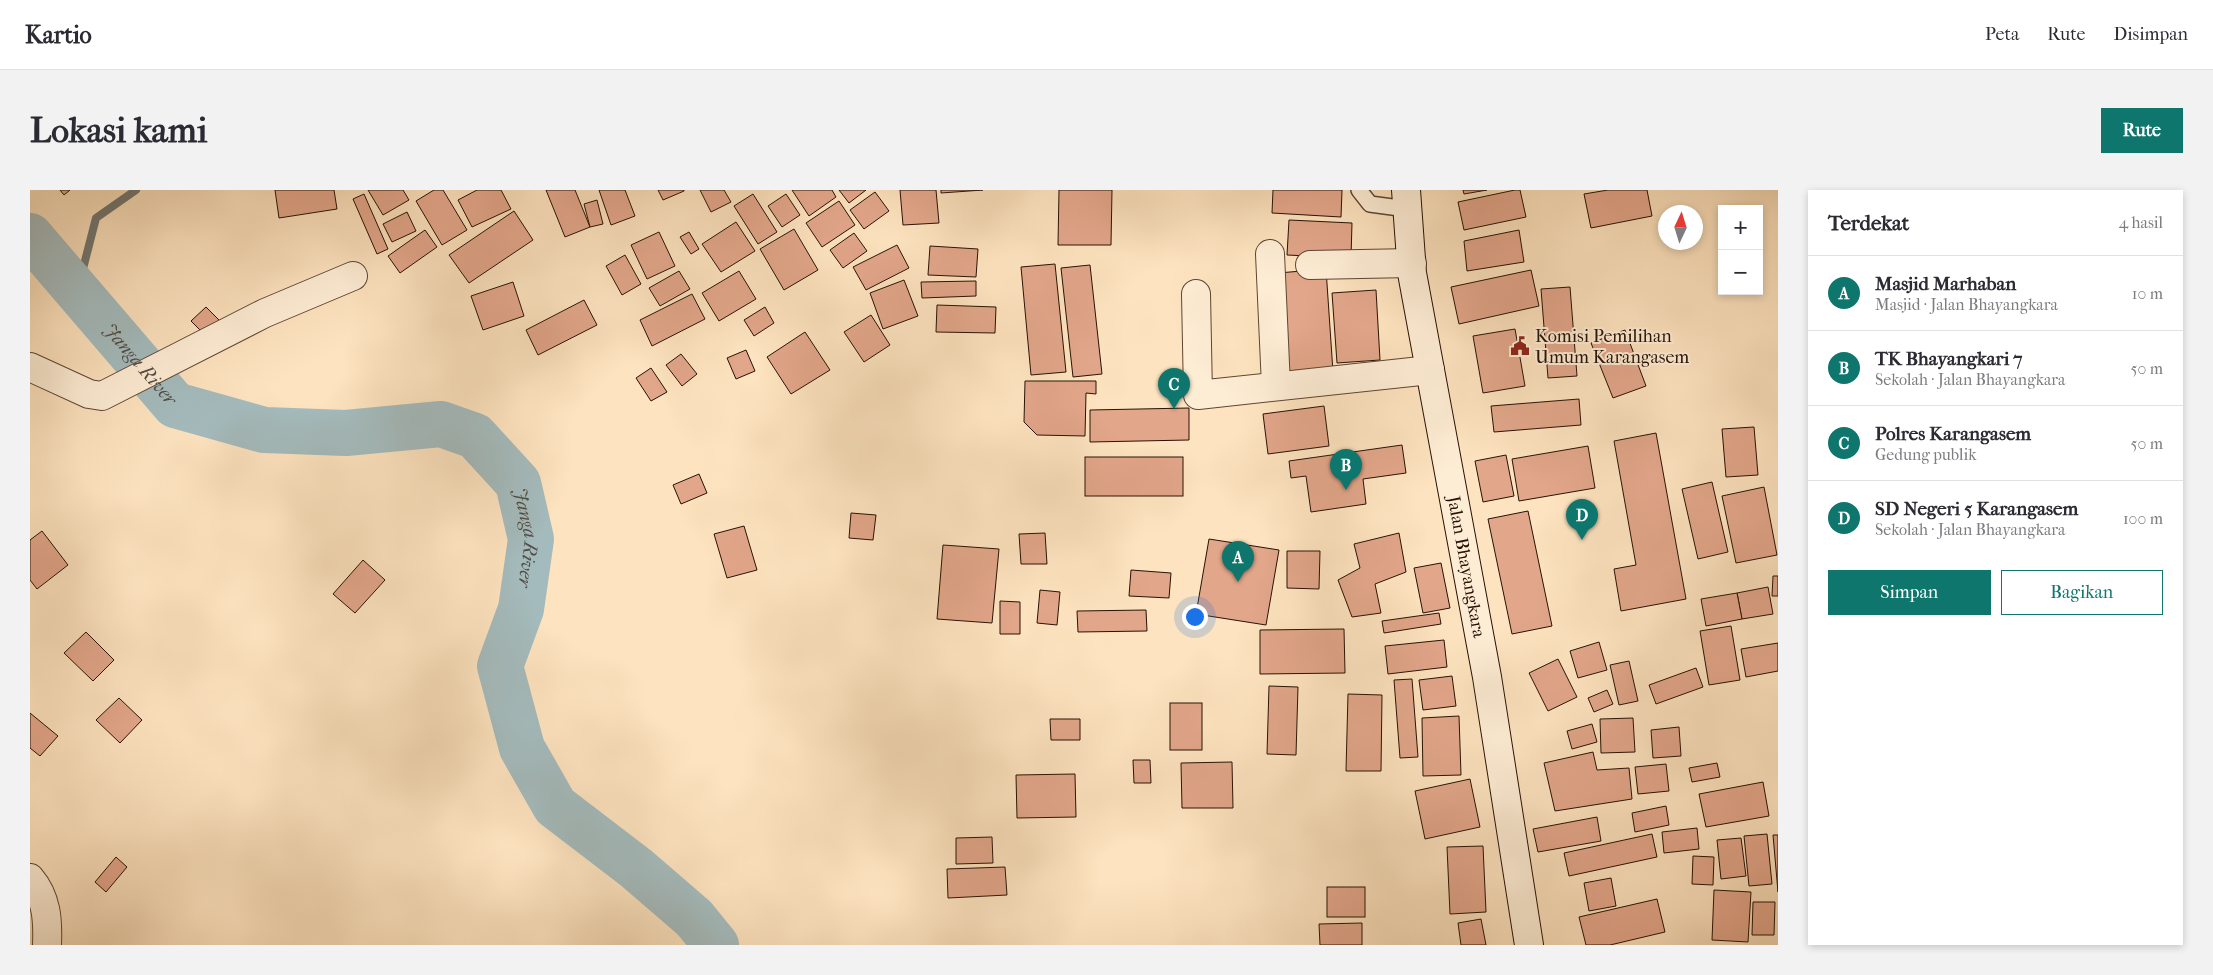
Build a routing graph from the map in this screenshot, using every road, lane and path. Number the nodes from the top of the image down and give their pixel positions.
1 (1359, 190) edge
2 (1406, 200) edge
3 (1270, 254) dead end
4 (1412, 263) junction
5 (1310, 265) dead end
6 (353, 276) dead end
7 (1196, 294) dead end
8 (30, 368) edge
9 (1430, 370) junction
10 (1276, 386) junction
11 (30, 878) edge
12 (47, 945) edge
13 (1529, 945) edge

1 - 2 lane
2 - 4 street, Jalan Bhayangkara
3 - 10 street
4 - 5 street
4 - 9 street, Jalan Bhayangkara
6 - 8 street
7 - 10 street
9 - 10 street
9 - 13 street, Jalan Bhayangkara
11 - 12 street

